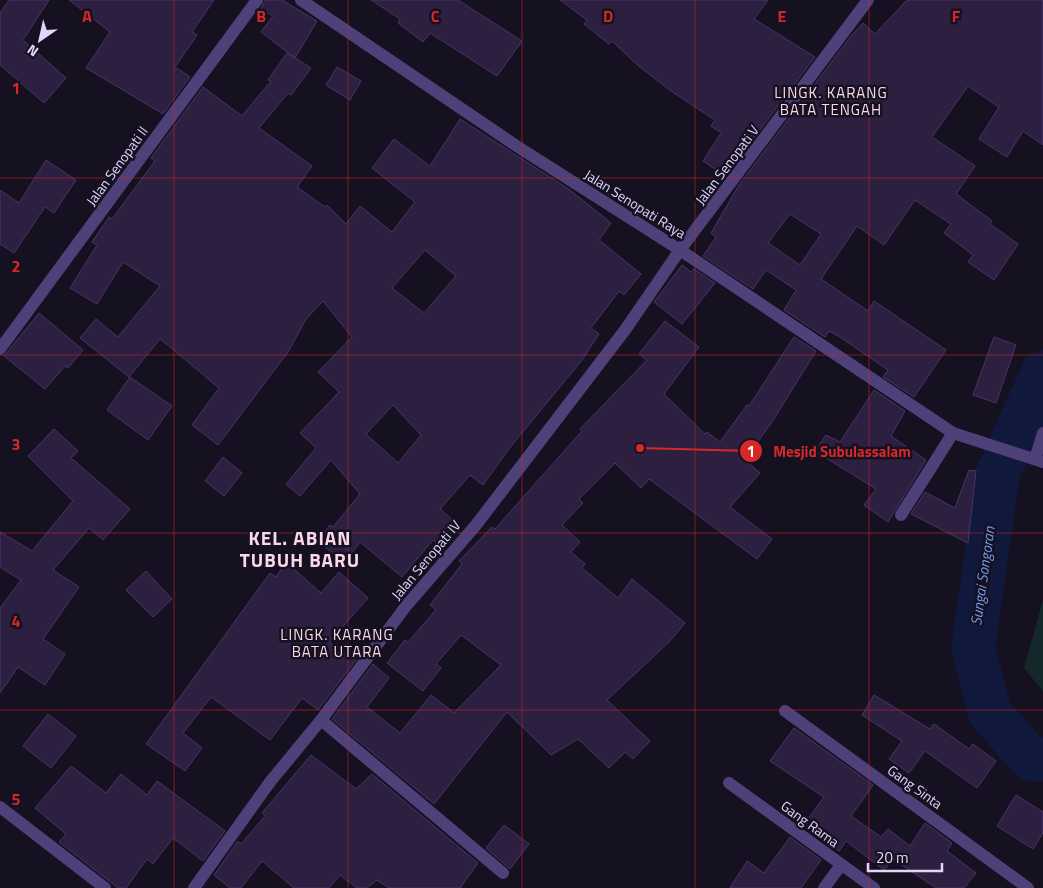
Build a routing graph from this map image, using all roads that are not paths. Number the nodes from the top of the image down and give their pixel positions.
1 (257, 0) edge
2 (302, 0) edge
3 (868, 0) edge
4 (680, 250) junction
5 (0, 349) edge
6 (953, 432) junction
7 (1043, 433) edge
8 (1039, 461) edge
9 (901, 515) dead end
10 (785, 711) dead end
11 (321, 720) junction
12 (729, 783) dead end
13 (0, 807) edge
14 (842, 865) junction
15 (503, 873) dead end
16 (105, 888) edge
17 (194, 888) edge
18 (824, 888) edge
19 (874, 888) edge
20 (1028, 888) edge

1 - 5 street, Jalan Senopati II
2 - 4 street, Jalan Senopati Raya
3 - 4 street, Jalan Senopati V
4 - 6 street, Jalan Senopati Raya
4 - 11 street, Jalan Senopati IV
6 - 8 street, Jalan Senopati Raya
6 - 9 street
7 - 8 street
10 - 20 street, Gang Sinta
11 - 15 street
11 - 17 street, Jalan Senopati IV
12 - 14 street, Gang Rama
13 - 16 street
14 - 18 street
14 - 19 street, Gang Rama

